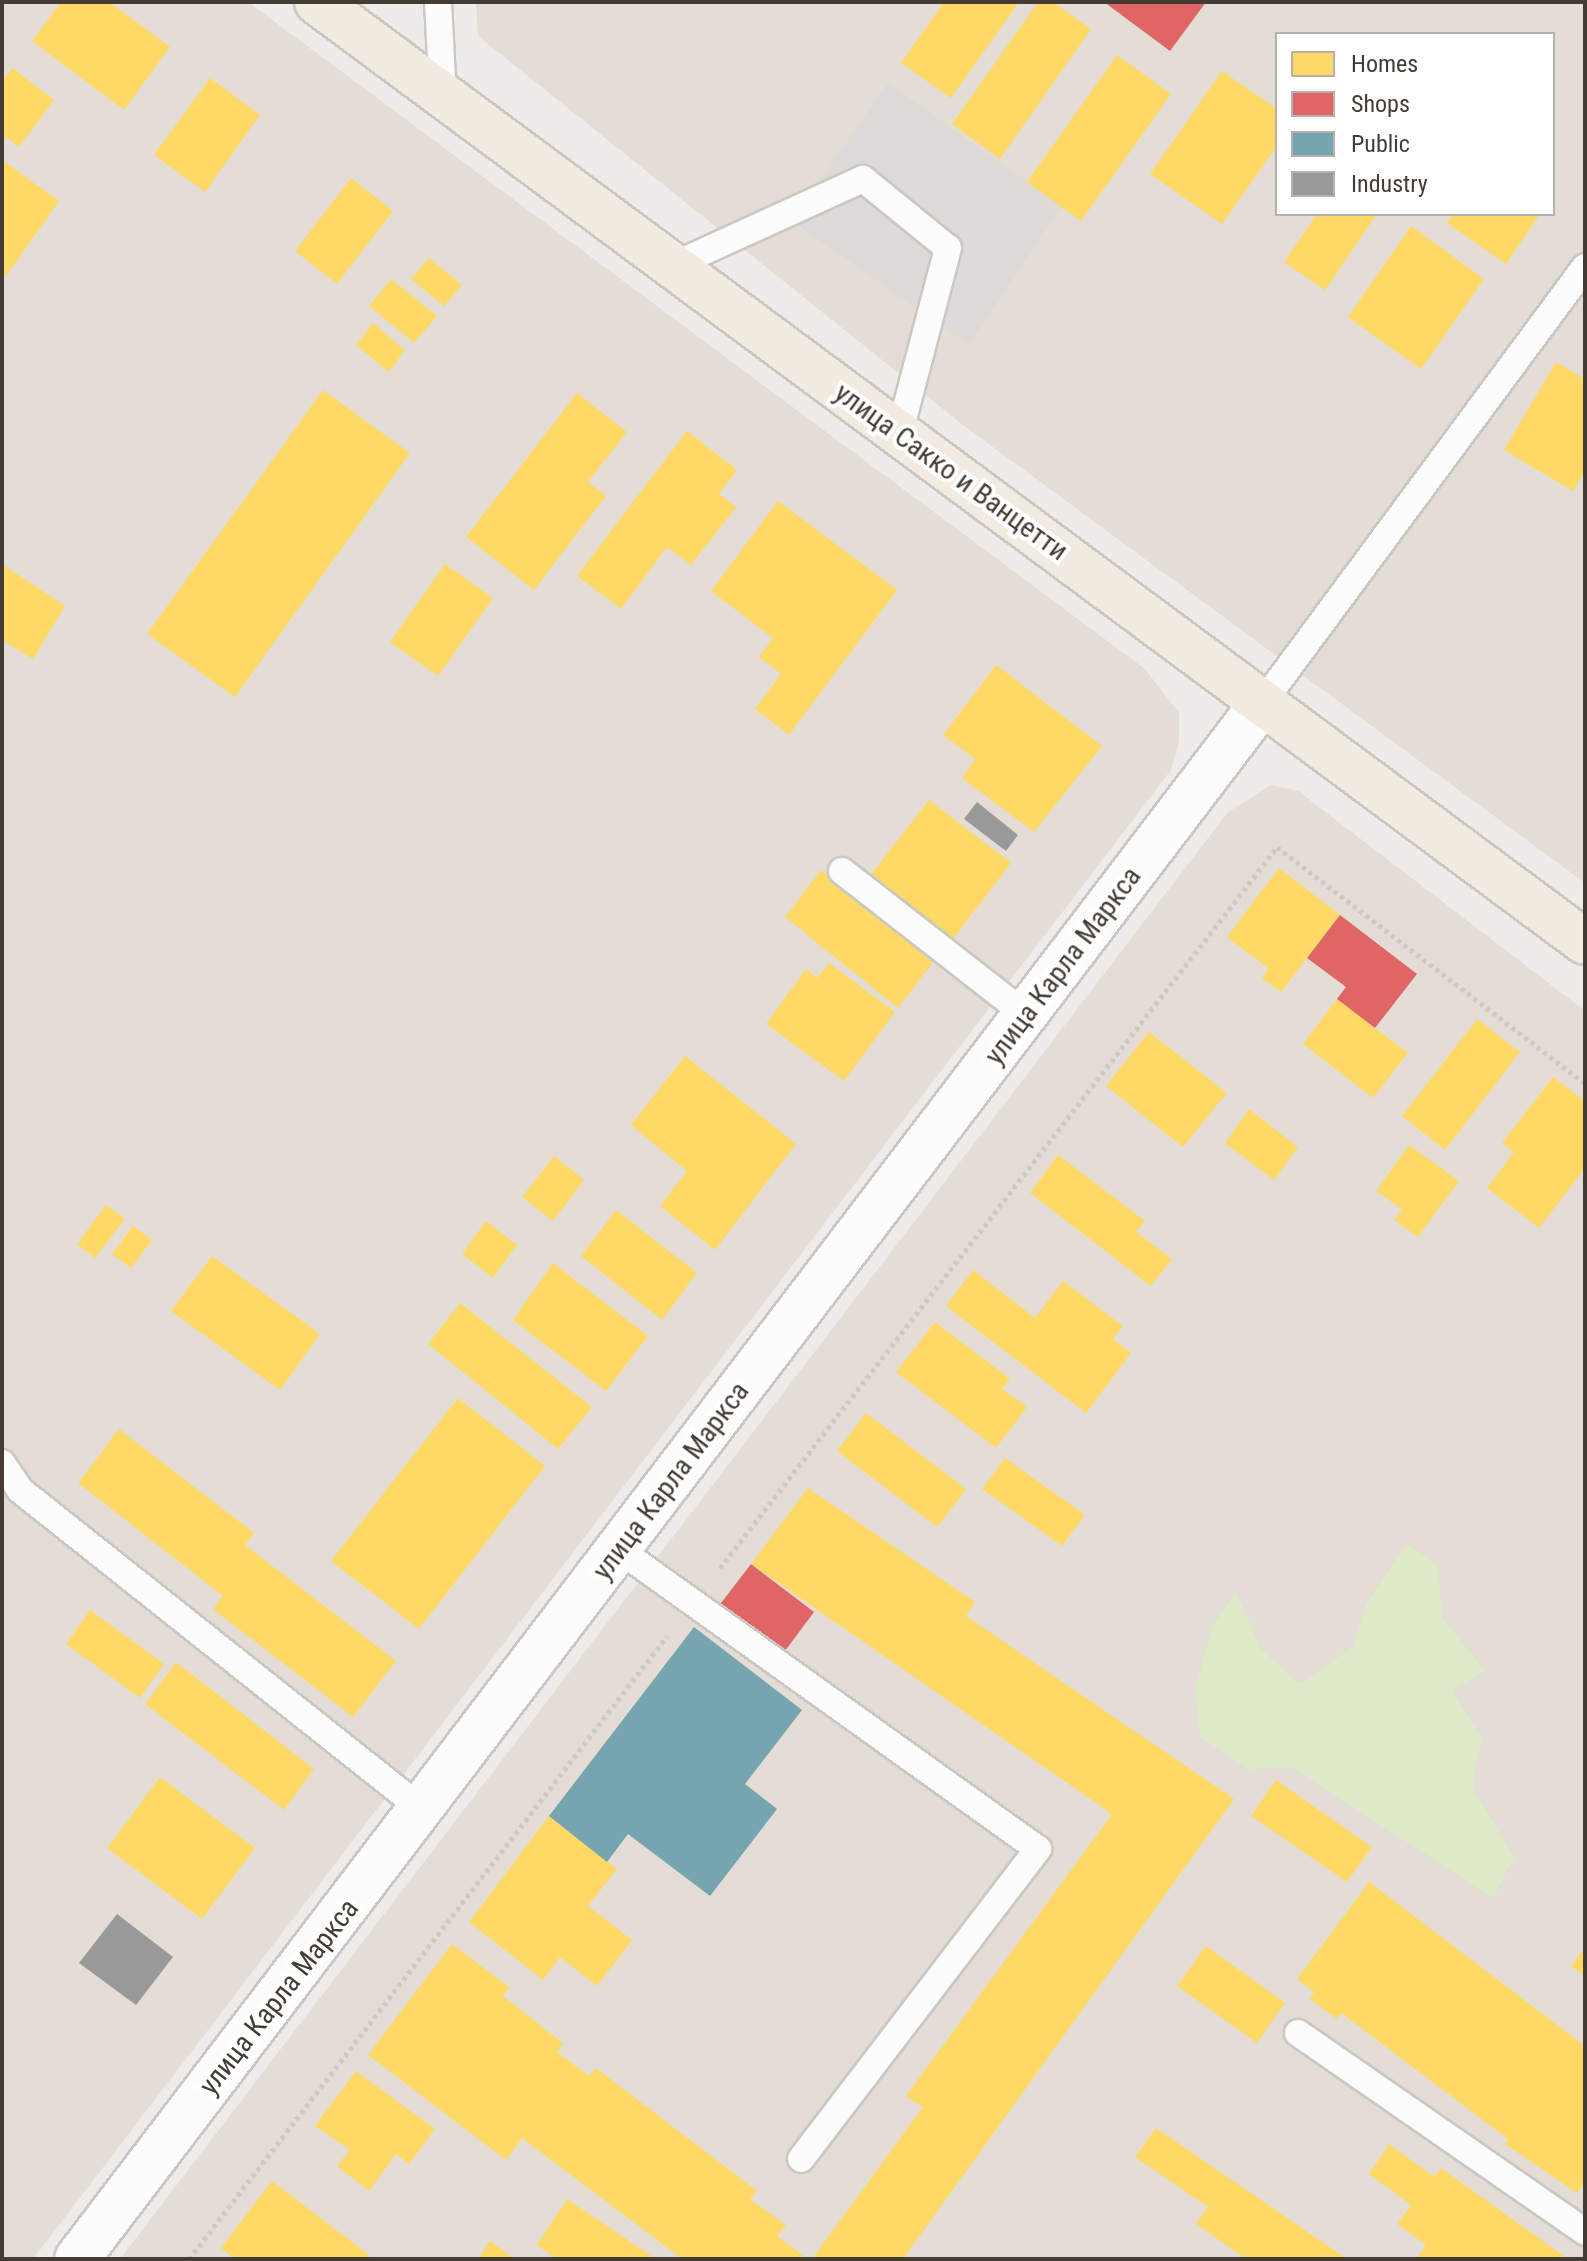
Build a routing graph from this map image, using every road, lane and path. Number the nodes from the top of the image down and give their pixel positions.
1 (317, 2) edge
2 (438, 2) edge
3 (443, 96) junction
4 (672, 266) junction
5 (1585, 267) edge
6 (899, 435) junction
7 (1263, 702) junction
8 (842, 871) dead end
9 (1585, 942) edge
10 (1026, 1015) junction
11 (1585, 1083) edge
12 (2, 1463) edge
13 (618, 1549) junction
14 (694, 1603) junction
15 (423, 1810) junction
16 (1298, 2033) dead end
17 (801, 2159) dead end
18 (1585, 2232) edge
19 (77, 2259) edge
20 (189, 2259) edge

1 - 3 main road, улица Сакко и Ванцетти
2 - 3 lane
3 - 4 main road, улица Сакко и Ванцетти
4 - 6 main road, улица Сакко и Ванцетти
4 - 6 lane
5 - 7 lane
6 - 7 main road, улица Сакко и Ванцетти
7 - 9 main road, улица Сакко и Ванцетти
7 - 10 street, улица Карла Маркса
8 - 10 lane
10 - 13 street, улица Карла Маркса
11 - 14 path
12 - 15 lane
13 - 14 lane
13 - 15 street, улица Карла Маркса
14 - 17 lane
14 - 20 path
15 - 19 street, улица Карла Маркса
16 - 18 lane

